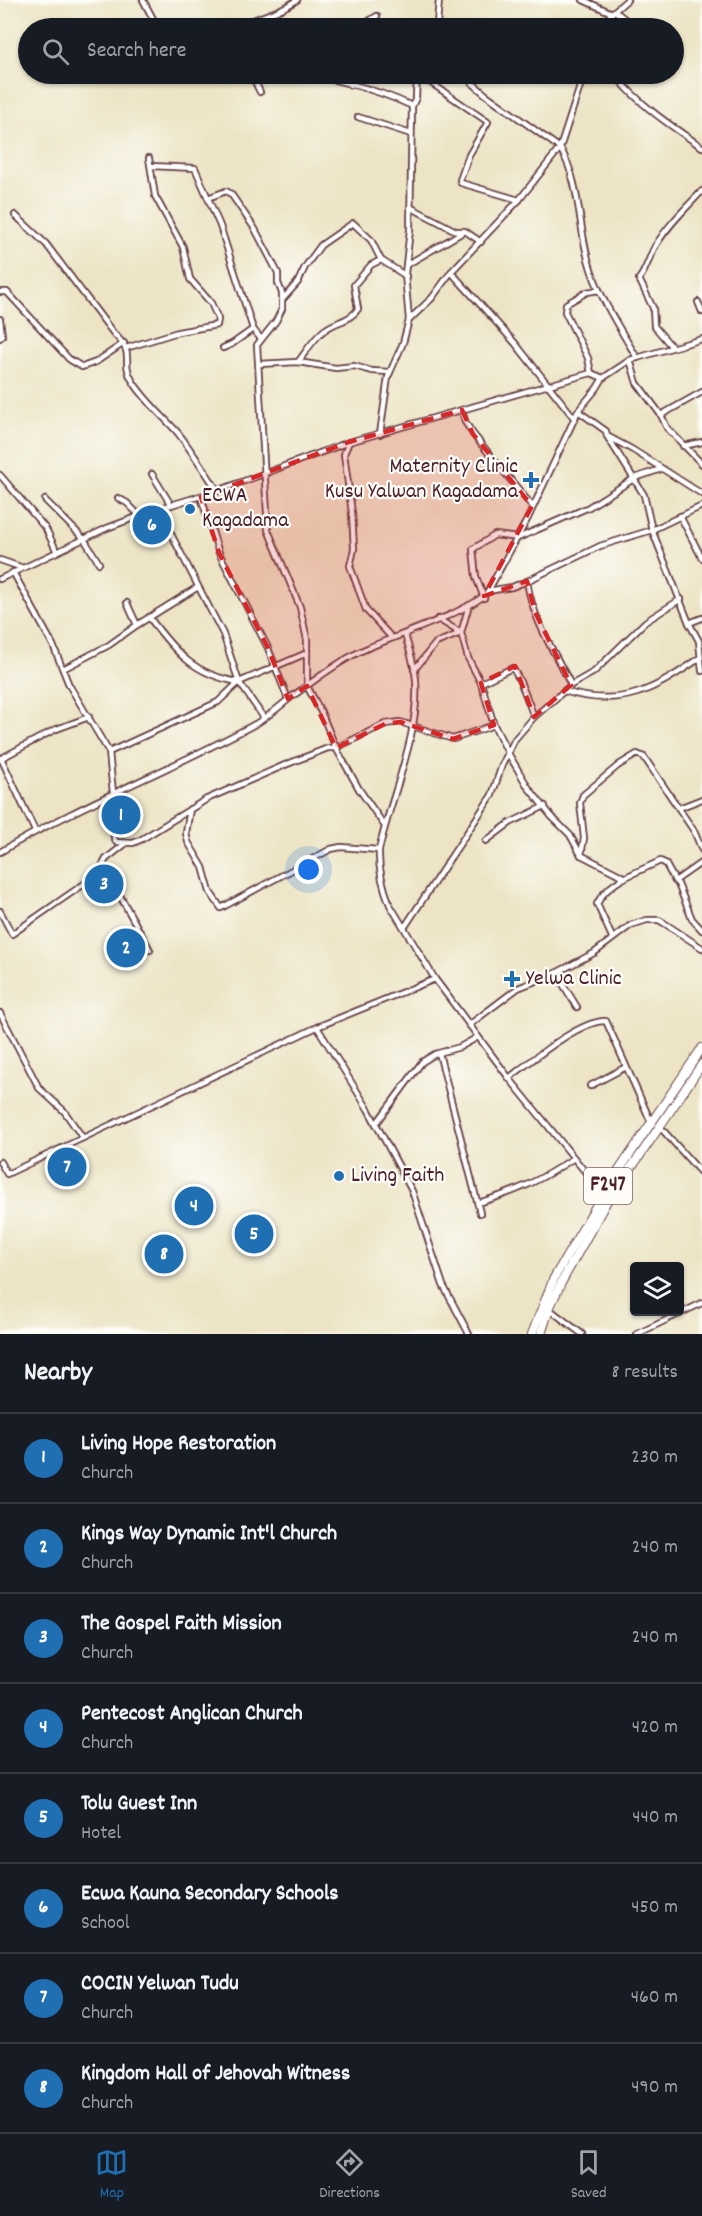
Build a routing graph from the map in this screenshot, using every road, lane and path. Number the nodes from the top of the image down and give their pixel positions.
1 (143, 0) edge
2 (297, 0) edge
3 (439, 0) edge
4 (583, 0) edge
5 (601, 0) edge
6 (627, 0) edge
7 (601, 8) junction
8 (614, 12) junction
9 (377, 16) dead end
10 (153, 18) edge
11 (257, 18) edge
12 (374, 18) edge
13 (438, 18) edge
14 (609, 18) edge
15 (622, 18) edge
16 (256, 84) edge
17 (346, 84) edge
18 (417, 84) edge
19 (431, 84) edge
20 (474, 84) edge
21 (581, 84) edge
22 (623, 84) edge
23 (351, 85) joint
24 (260, 92) dead end
25 (412, 106) junction
26 (358, 117) dead end
27 (411, 134) junction
28 (702, 147) edge
29 (560, 148) junction
30 (149, 158) dead end
31 (151, 166) junction
32 (702, 191) edge
33 (208, 198) junction
34 (519, 200) junction
35 (410, 207) junction
36 (15, 216) dead end
37 (465, 231) junction
38 (481, 242) junction
39 (381, 260) junction
40 (408, 264) junction
41 (451, 272) junction
42 (405, 276) junction
43 (599, 290) junction
44 (0, 292) edge
45 (282, 300) junction
46 (698, 302) dead end
47 (702, 312) edge
48 (0, 319) edge
49 (409, 320) junction
50 (253, 329) junction
51 (0, 338) edge
52 (261, 339) junction
53 (702, 339) edge
54 (125, 345) junction
55 (672, 347) junction
56 (223, 348) dead end
57 (637, 358) junction
58 (630, 360) junction
59 (298, 362) junction
60 (259, 364) junction
61 (390, 372) junction
62 (591, 374) junction
63 (603, 378) junction
64 (546, 385) junction
65 (702, 392) edge
66 (462, 410) junction
67 (578, 411) junction
68 (661, 415) junction
69 (575, 419) junction
70 (380, 434) junction
71 (607, 436) junction
72 (349, 441) junction
73 (702, 442) edge
74 (683, 446) junction
75 (702, 464) edge
76 (661, 469) junction
77 (263, 473) junction
78 (152, 474) dead end
79 (0, 475) edge
80 (635, 478) junction
81 (218, 491) junction
82 (702, 494) edge
83 (201, 497) junction
84 (118, 498) dead end
85 (45, 500) dead end
86 (171, 505) junction
87 (532, 506) junction
88 (702, 506) edge
89 (158, 509) junction
90 (140, 516) junction
91 (680, 516) junction
92 (652, 530) junction
93 (518, 538) junction
94 (84, 539) junction
95 (57, 552) junction
96 (702, 558) edge
97 (0, 561) edge
98 (99, 563) dead end
99 (23, 568) junction
100 (13, 572) junction
101 (0, 579) edge
102 (527, 581) junction
103 (198, 587) junction
104 (488, 591) junction
105 (484, 598) junction
106 (681, 599) junction
107 (127, 603) dead end
108 (470, 605) junction
109 (149, 617) junction
110 (702, 618) edge
111 (438, 619) junction
112 (688, 622) junction
113 (137, 625) junction
114 (461, 633) junction
115 (405, 635) junction
116 (392, 638) junction
117 (307, 653) junction
118 (701, 658) edge
119 (276, 667) junction
120 (63, 669) junction
121 (414, 670) junction
122 (702, 670) edge
123 (239, 682) junction
124 (481, 683) junction
125 (571, 685) junction
126 (307, 686) junction
127 (564, 691) junction
128 (288, 699) junction
129 (89, 717) junction
130 (534, 717) junction
131 (264, 718) junction
132 (494, 725) junction
133 (413, 726) junction
134 (336, 748) junction
135 (109, 752) junction
136 (508, 753) junction
137 (0, 758) edge
138 (113, 793) junction
139 (702, 799) edge
140 (545, 806) junction
141 (679, 808) junction
142 (190, 809) junction
143 (384, 825) junction
144 (35, 831) junction
145 (486, 841) dead end
146 (126, 843) junction
147 (379, 850) junction
148 (702, 850) edge
149 (0, 852) edge
150 (581, 855) junction
151 (702, 862) edge
152 (103, 865) junction
153 (624, 877) junction
154 (675, 881) junction
155 (0, 911) edge
156 (404, 928) junction
157 (702, 930) edge
158 (612, 937) junction
159 (702, 948) edge
160 (150, 950) dead end
161 (556, 973) junction
162 (435, 980) junction
163 (577, 1007) dead end
164 (0, 1013) edge
165 (469, 1025) junction
166 (317, 1027) junction
167 (478, 1036) junction
168 (702, 1048) edge
169 (439, 1053) junction
170 (702, 1064) edge
171 (626, 1067) junction
172 (510, 1078) junction
173 (591, 1086) dead end
174 (651, 1122) junction
175 (376, 1124) junction
176 (660, 1126) junction
177 (83, 1138) junction
178 (574, 1158) junction
179 (0, 1162) edge
180 (702, 1174) edge
181 (605, 1197) junction
182 (478, 1203) junction
183 (480, 1214) dead end
184 (702, 1303) edge
185 (549, 1309) junction
186 (469, 1334) edge
187 (532, 1334) edge
188 (541, 1334) edge
189 (582, 1334) edge
190 (637, 1334) edge

1 - 10 street
2 - 11 street
3 - 13 street
4 - 7 street
5 - 7 street
6 - 8 street
7 - 8 street
8 - 14 street
8 - 15 street
9 - 12 street
16 - 24 street
17 - 23 street
18 - 25 street
19 - 34 street
20 - 29 street
21 - 29 street
22 - 28 street
23 - 25 street
25 - 27 street
26 - 27 street
27 - 35 street
29 - 34 street
29 - 43 street
30 - 31 street
31 - 33 street
31 - 54 street
32 - 55 street
33 - 45 street
33 - 50 street
34 - 38 street
35 - 37 street
35 - 40 street
36 - 54 street
37 - 38 street
37 - 40 street
38 - 41 street
39 - 42 street
39 - 45 street
39 - 59 street
40 - 42 street
41 - 49 street
41 - 64 street
42 - 49 street
43 - 57 street
43 - 62 street
44 - 54 street
45 - 52 street
46 - 47 street
48 - 51 street
49 - 61 street
50 - 52 street
50 - 56 street
52 - 60 street
53 - 55 street
54 - 81 street
55 - 57 street
57 - 58 street
58 - 63 street
58 - 68 street
59 - 60 street
59 - 61 street
60 - 77 street
61 - 70 street
62 - 63 street
62 - 64 street
63 - 67 street
64 - 66 street
64 - 69 street
65 - 68 street
66 - 70 street
66 - 87 street
67 - 69 street
67 - 71 street
68 - 74 street
69 - 87 street
70 - 72 street
71 - 76 street
71 - 80 street
72 - 77 street
72 - 116 street
73 - 74 street
74 - 75 street
76 - 80 street
76 - 82 street
77 - 81 street
77 - 117 street
78 - 86 street
79 - 95 street
80 - 92 street
80 - 93 street
81 - 83 street
83 - 86 street
83 - 119 street
84 - 90 street
85 - 94 street
86 - 89 street
87 - 93 street
88 - 91 street
89 - 90 street
89 - 103 street
90 - 94 street
91 - 92 street
91 - 96 street
92 - 102 street
92 - 106 street
93 - 104 street
93 - 105 street
94 - 95 street
94 - 98 street
95 - 99 street
97 - 99 street
99 - 100 street
100 - 101 street
100 - 120 street
102 - 104 street
102 - 125 street
103 - 109 street
103 - 123 street
104 - 105 street
105 - 108 street
106 - 112 street
106 - 125 street
107 - 113 street
108 - 111 street
108 - 114 street
109 - 113 street
109 - 123 street
110 - 112 street
111 - 114 street
111 - 115 street
112 - 118 street
113 - 120 street
114 - 121 street
114 - 124 street
115 - 116 street
115 - 121 street
116 - 126 street
117 - 119 street
117 - 126 street
118 - 122 street
118 - 127 street
119 - 123 street
119 - 128 street
120 - 129 street
121 - 133 street
123 - 131 street
123 - 135 street
124 - 130 street
124 - 132 street
125 - 127 street
126 - 128 street
126 - 134 street
127 - 130 street
128 - 131 street
129 - 135 street
129 - 137 street
130 - 136 street
131 - 138 street
132 - 133 street
132 - 136 street
133 - 134 street
133 - 143 street
134 - 142 street
134 - 143 street
135 - 138 street
136 - 140 street
136 - 156 street
137 - 144 street
138 - 144 street
138 - 146 street
139 - 141 street
140 - 145 street
140 - 150 street
141 - 148 street
141 - 150 street
142 - 146 street
142 - 147 street
143 - 147 street
144 - 149 street
146 - 152 street
147 - 156 street
150 - 153 street
151 - 154 street
152 - 155 street
152 - 160 street
153 - 154 street
153 - 158 street
154 - 157 street
156 - 162 street
158 - 159 street
158 - 161 street
161 - 163 street
161 - 165 street
162 - 165 street
162 - 166 street
164 - 177 street
165 - 167 street
166 - 175 street
166 - 177 street
167 - 169 street
167 - 172 street
168 - 174 main road, F247
169 - 175 street
169 - 182 street
170 - 176 main road, F247
171 - 172 street
171 - 173 street
171 - 174 street
172 - 178 street
174 - 181 main road, F247
175 - 186 street
176 - 180 street
176 - 181 main road, F247
177 - 179 street
178 - 181 street
178 - 182 street
181 - 185 main road, F247
181 - 187 main road, F247
182 - 183 street
184 - 190 street
185 - 188 main road, F247
185 - 189 street

